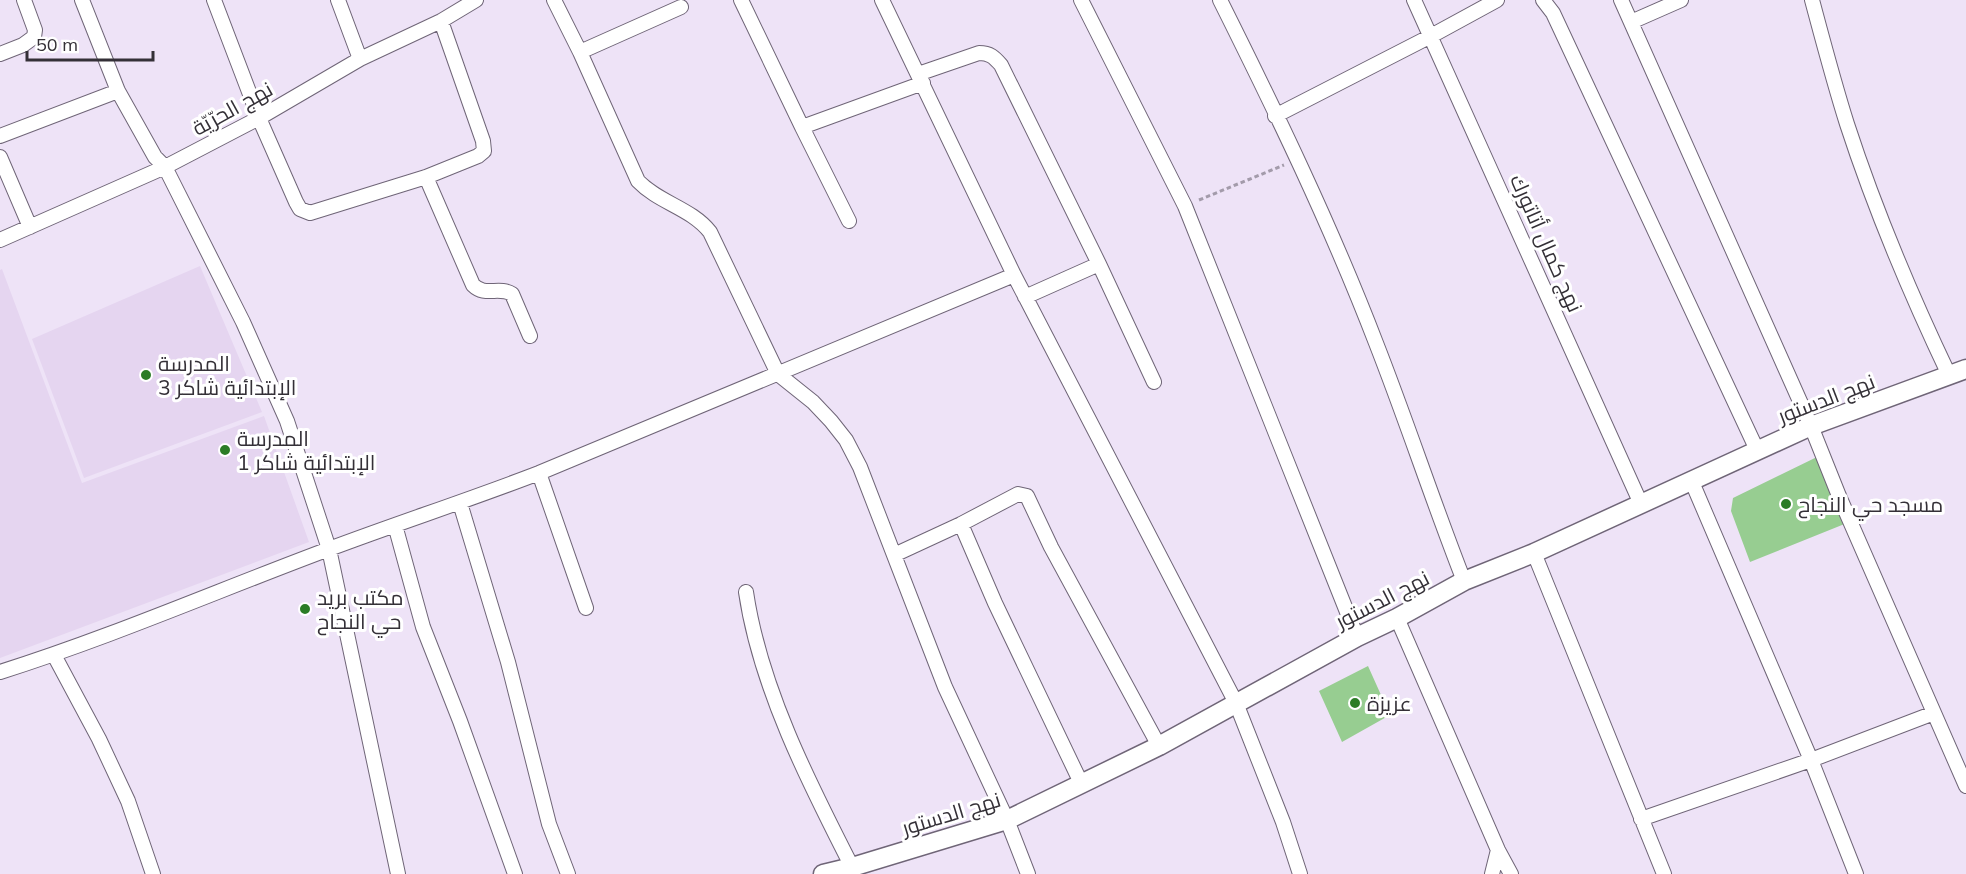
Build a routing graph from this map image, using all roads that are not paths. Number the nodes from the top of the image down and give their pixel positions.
1 (24, 0) edge
2 (82, 0) edge
3 (214, 0) edge
4 (338, 0) edge
5 (554, 0) edge
6 (741, 0) edge
7 (882, 0) edge
8 (1081, 0) edge
9 (1220, 0) edge
10 (1414, 0) edge
11 (1497, 0) edge
12 (1543, 0) edge
13 (1621, 0) edge
14 (1681, 0) edge
15 (1812, 0) edge
16 (468, 2) edge
17 (681, 7) dead end
18 (441, 21) junction
19 (1631, 22) junction
20 (1431, 36) junction
21 (580, 52) junction
22 (0, 54) edge
23 (360, 59) junction
24 (921, 78) junction
25 (118, 91) junction
26 (1275, 116) junction
27 (259, 118) junction
28 (802, 127) junction
29 (0, 136) edge
30 (0, 157) edge
31 (165, 167) junction
32 (426, 177) junction
33 (849, 221) dead end
34 (30, 226) junction
35 (0, 240) edge
36 (1099, 264) junction
37 (1014, 274) junction
38 (1025, 297) junction
39 (530, 336) dead end
40 (1958, 372) edge
41 (778, 374) junction
42 (1154, 382) dead end
43 (1811, 426) junction
44 (1757, 450) junction
45 (539, 473) junction
46 (1692, 482) junction
47 (459, 503) junction
48 (1641, 504) junction
49 (961, 524) junction
50 (394, 525) junction
51 (329, 549) junction
52 (1533, 553) junction
53 (894, 555) junction
54 (1464, 581) junction
55 (746, 592) dead end
56 (586, 608) dead end
57 (1397, 618) junction
58 (1357, 637) junction
59 (54, 655) junction
60 (0, 672) edge
61 (1236, 703) junction
62 (1934, 713) junction
63 (1159, 746) junction
64 (1811, 760) junction
65 (1082, 785) junction
66 (1966, 786) edge
67 (1641, 819) junction
68 (1007, 820) junction
69 (1498, 850) junction
70 (852, 867) junction
71 (1854, 873) edge
72 (153, 874) edge
73 (398, 874) edge
74 (515, 874) edge
75 (568, 874) edge
76 (823, 874) edge
77 (1028, 874) edge
78 (1300, 874) edge
79 (1492, 874) edge
80 (1510, 874) edge
81 (1664, 874) edge

1 - 22 street
2 - 25 street
3 - 27 street
4 - 23 street
5 - 21 street
6 - 28 street
7 - 24 street
8 - 58 street
9 - 26 street
10 - 20 street, نهج كمال أتاتورك
11 - 20 street
12 - 44 street
13 - 19 street
14 - 19 street
15 - 40 street
16 - 18 street, نهج الحرّيّة
17 - 21 street
18 - 23 street, نهج الحرّيّة
18 - 32 street
19 - 43 street
20 - 26 street
20 - 48 street, نهج كمال أتاتورك
21 - 41 street
23 - 27 street, نهج الحرّيّة
24 - 28 street
24 - 36 street
24 - 37 street
25 - 29 street
25 - 31 street
26 - 54 street
27 - 31 street, نهج الحرّيّة
27 - 32 street
28 - 33 street
30 - 34 street
31 - 34 street, نهج الحرّيّة
31 - 51 street
32 - 39 street
34 - 35 street, نهج الحرّيّة
36 - 38 street
36 - 42 street
37 - 38 street
37 - 41 street
38 - 61 street
40 - 43 street, نهج الدستور
41 - 45 street
41 - 53 street
43 - 44 street, نهج الدستور
43 - 62 street
44 - 46 street, نهج الدستور
45 - 47 street
45 - 56 street
46 - 48 street, نهج الدستور
46 - 64 street
47 - 50 street
47 - 75 street
48 - 52 street, نهج الدستور
49 - 53 street
49 - 63 street
49 - 65 street
50 - 51 street
50 - 74 street
51 - 59 street
51 - 73 street
52 - 54 street, نهج الدستور
52 - 67 street
53 - 68 street
54 - 57 street, نهج الدستور
55 - 70 street
57 - 58 street, نهج الدستور
57 - 69 street
58 - 61 street, نهج الدستور
59 - 60 street
59 - 72 street
61 - 63 street, نهج الدستور
61 - 78 street
62 - 64 street
62 - 66 street
63 - 65 street, نهج الدستور
64 - 67 street
64 - 71 street
65 - 68 street, نهج الدستور
67 - 81 street
68 - 70 street, نهج الدستور
68 - 77 street
69 - 79 street
69 - 80 street
70 - 76 street, نهج الدستور

